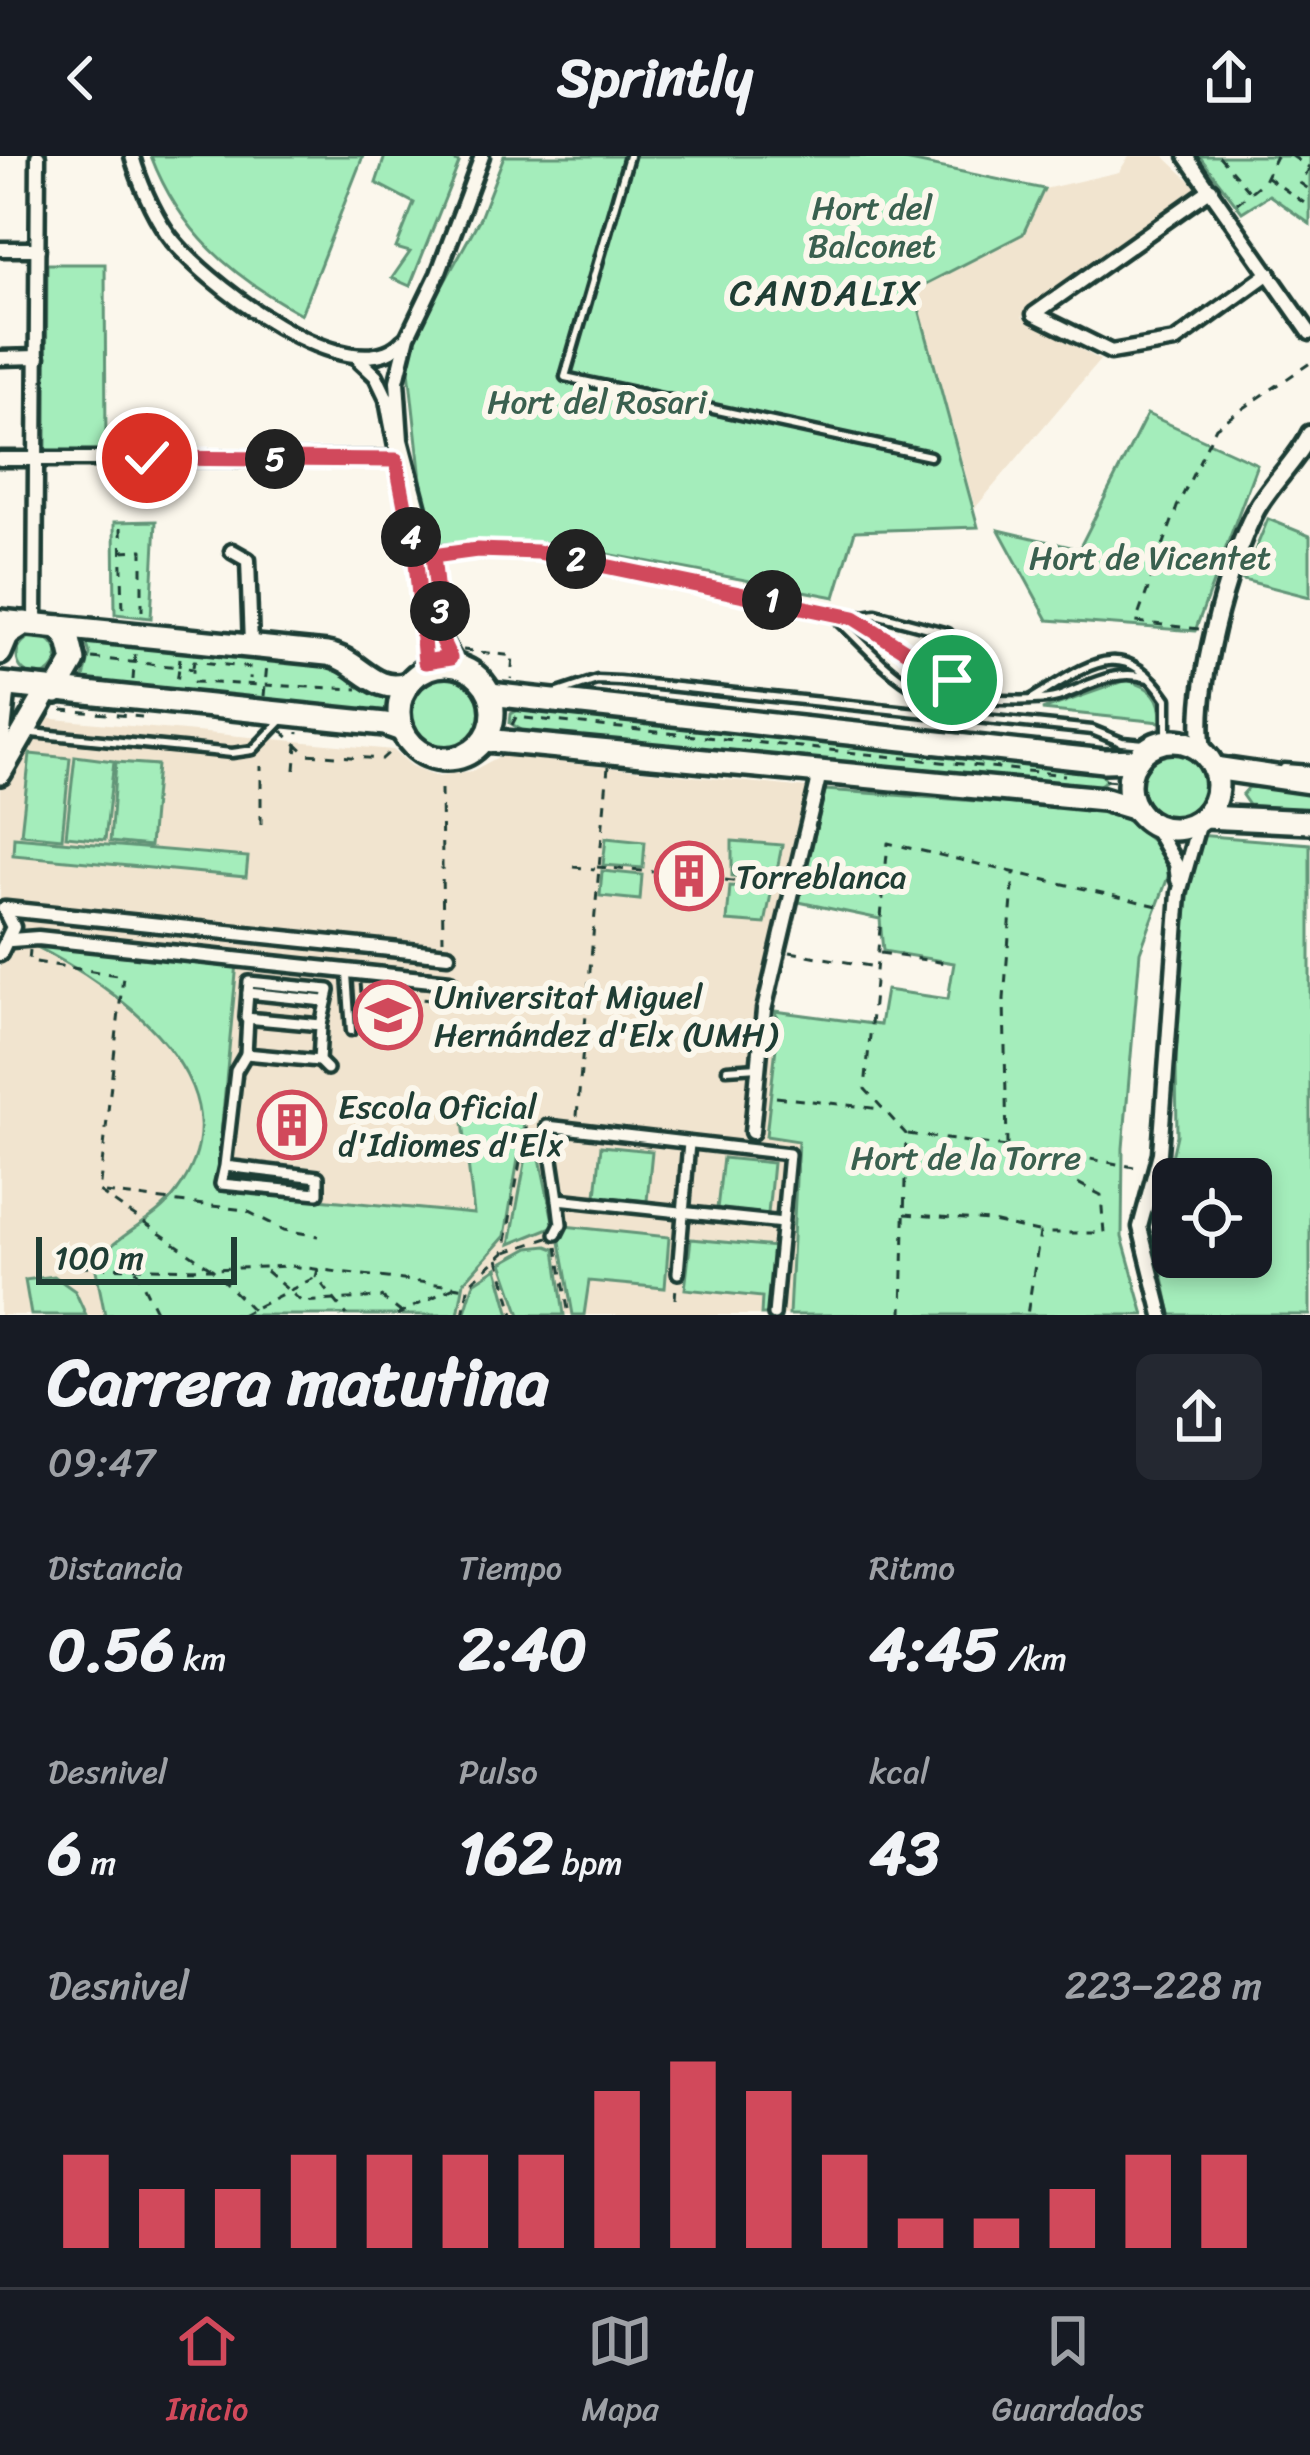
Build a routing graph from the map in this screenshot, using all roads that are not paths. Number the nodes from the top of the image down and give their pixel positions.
1 (38, 156) edge
2 (132, 156) edge
3 (482, 156) edge
4 (629, 156) edge
5 (1186, 156) edge
6 (1211, 189) junction
7 (0, 249) edge
8 (38, 249) junction
9 (1269, 273) junction
10 (1310, 333) edge
11 (408, 336) junction
12 (354, 356) junction
13 (38, 357) junction
14 (0, 358) edge
15 (1310, 434) edge
16 (929, 456) dead end
17 (0, 459) edge
18 (38, 459) junction
19 (396, 460) junction
20 (232, 551) dead end
21 (429, 556) junction
22 (830, 612) junction
23 (854, 618) junction
24 (0, 621) edge
25 (30, 624) junction
26 (58, 627) junction
27 (260, 651) junction
28 (0, 653) edge
29 (455, 658) junction
30 (960, 661) junction
31 (413, 676) junction
32 (1148, 678) junction
33 (4, 679) edge
34 (952, 680) junction
35 (933, 690) junction
36 (502, 696) junction
37 (975, 696) junction
38 (48, 700) junction
39 (1029, 700) junction
40 (525, 709) junction
41 (4, 718) junction
42 (286, 725) junction
43 (24, 732) junction
44 (396, 736) junction
45 (495, 737) junction
46 (1162, 743) junction
47 (1137, 760) junction
48 (1209, 760) junction
49 (821, 769) junction
50 (0, 770) edge
51 (1310, 770) edge
52 (1270, 778) junction
53 (1310, 782) edge
54 (1136, 809) junction
55 (1202, 819) junction
56 (1310, 822) edge
57 (1153, 825) junction
58 (1179, 893) junction
59 (3, 907) edge
60 (11, 940) junction
61 (446, 951) road end
62 (423, 952) junction
63 (0, 954) edge
64 (347, 970) junction
65 (421, 979) junction
66 (450, 982) dead end
67 (248, 1018) junction
68 (321, 1025) junction
69 (351, 1031) dead end
70 (246, 1054) junction
71 (758, 1067) junction
72 (727, 1069) dead end
73 (752, 1132) dead end
74 (689, 1143) junction
75 (225, 1166) junction
76 (558, 1199) junction
77 (683, 1212) junction
78 (783, 1222) junction
79 (556, 1234) road end
80 (678, 1273) road end
81 (774, 1315) edge
82 (1162, 1315) edge

1 - 8 street
2 - 12 street
3 - 11 street
4 - 16 lane
5 - 6 street
6 - 9 street
6 - 9 street
7 - 8 street
8 - 13 street
9 - 10 street
11 - 12 street
11 - 21 street
12 - 19 street
13 - 14 street
13 - 18 street
15 - 48 street
17 - 18 street
18 - 19 street
18 - 25 street
19 - 31 street
20 - 27 street
21 - 22 lane
21 - 29 street
22 - 23 lane
22 - 35 lane
23 - 30 lane
23 - 34 lane
24 - 25 highway
25 - 26 highway
25 - 28 highway
26 - 27 highway
26 - 38 highway
27 - 31 highway
29 - 31 highway
29 - 36 highway
30 - 34 lane
30 - 37 lane
31 - 44 highway
32 - 39 lane
32 - 39 lane
32 - 46 lane
33 - 38 highway
33 - 41 street
34 - 35 lane
34 - 37 lane
35 - 37 lane
36 - 40 highway
36 - 45 highway
37 - 39 lane
38 - 42 highway
38 - 43 highway
40 - 46 lane
40 - 47 highway
41 - 43 lane
41 - 50 street
42 - 43 lane
42 - 44 highway
43 - 50 highway
44 - 45 highway
45 - 49 highway
46 - 47 highway
46 - 48 highway
47 - 54 highway
48 - 52 highway
48 - 55 highway
49 - 54 highway
49 - 71 street
51 - 52 lane
52 - 53 highway
54 - 57 highway
55 - 56 highway
55 - 57 highway
55 - 58 street
57 - 58 street
58 - 82 street
59 - 60 street
59 - 62 street
60 - 63 street
60 - 64 street
61 - 62 street
62 - 65 street
64 - 65 street
64 - 69 lane
65 - 66 street
67 - 68 street
67 - 68 street
67 - 70 street
68 - 70 street
70 - 75 street
71 - 72 lane
71 - 73 street
74 - 76 street
74 - 77 street
74 - 78 street
75 - 75 street
76 - 77 street
76 - 79 street
77 - 78 street
77 - 80 street
78 - 81 street

